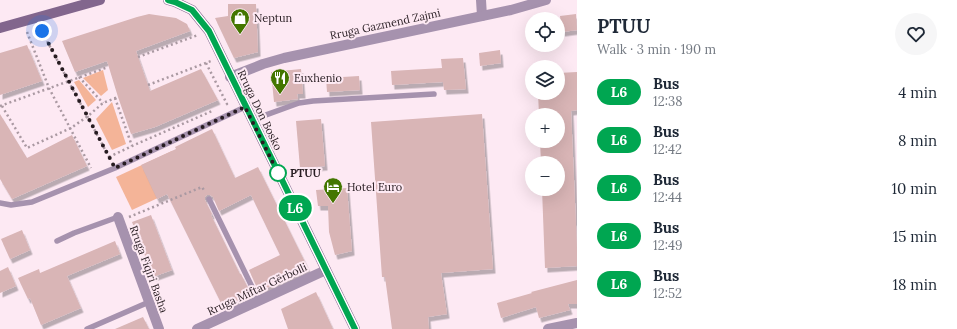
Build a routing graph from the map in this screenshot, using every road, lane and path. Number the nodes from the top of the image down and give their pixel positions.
1 (100, 0) edge
2 (481, 0) edge
3 (546, 0) edge
4 (173, 1) edge
5 (482, 16) junction
6 (35, 18) junction
7 (23, 22) junction
8 (0, 28) edge
9 (209, 31) junction
10 (138, 57) dead end
11 (221, 57) junction
12 (206, 63) junction
13 (108, 67) dead end
14 (79, 77) junction
15 (230, 77) junction
16 (69, 81) junction
17 (148, 85) dead end
18 (49, 88) junction
19 (434, 94) dead end
20 (103, 103) junction
21 (1, 106) edge
22 (221, 107) dead end
23 (245, 107) junction
24 (215, 109) dead end
25 (88, 116) junction
26 (252, 120) junction
27 (71, 128) junction
28 (132, 146) junction
29 (109, 157) junction
30 (115, 168) junction
31 (96, 176) junction
32 (209, 199) joint
33 (0, 203) edge
34 (118, 219) junction
35 (57, 241) dead end
36 (326, 270) junction
37 (259, 301) junction
38 (149, 302) junction
39 (577, 323) edge
40 (87, 329) edge
41 (159, 329) edge
42 (197, 329) edge
43 (355, 329) edge
44 (548, 329) edge

1 - 6 main road
2 - 5 street
3 - 5 street, Rruga Gazmend Zajmi
4 - 9 main road, Rruga Don Bosko
5 - 15 street, Rruga Gazmend Zajmi
6 - 7 main road
6 - 16 path
7 - 8 main road
7 - 18 path
9 - 10 path
9 - 11 main road, Rruga Don Bosko
11 - 12 path
11 - 15 main road, Rruga Don Bosko
12 - 17 path
12 - 22 path
13 - 14 path
14 - 16 path
14 - 20 path
15 - 23 main road, Rruga Don Bosko
16 - 18 path
16 - 25 path
18 - 21 path
18 - 27 path
19 - 26 lane
20 - 25 path
20 - 28 path
21 - 27 path
23 - 26 main road, Rruga Don Bosko
23 - 30 lane
24 - 28 path
25 - 27 path
25 - 29 path
26 - 36 main road, Rruga Don Bosko
27 - 31 path
28 - 29 path
29 - 30 path
30 - 31 lane
31 - 33 lane
32 - 34 path
32 - 37 lane
34 - 35 lane
34 - 38 street, Rruga Fiqiri Basha
36 - 37 street, Rruga Miftar Gërbolli
36 - 43 main road, Rruga Don Bosko
37 - 42 street, Rruga Miftar Gërbolli
38 - 40 lane
38 - 41 street, Rruga Fiqiri Basha
39 - 44 street

